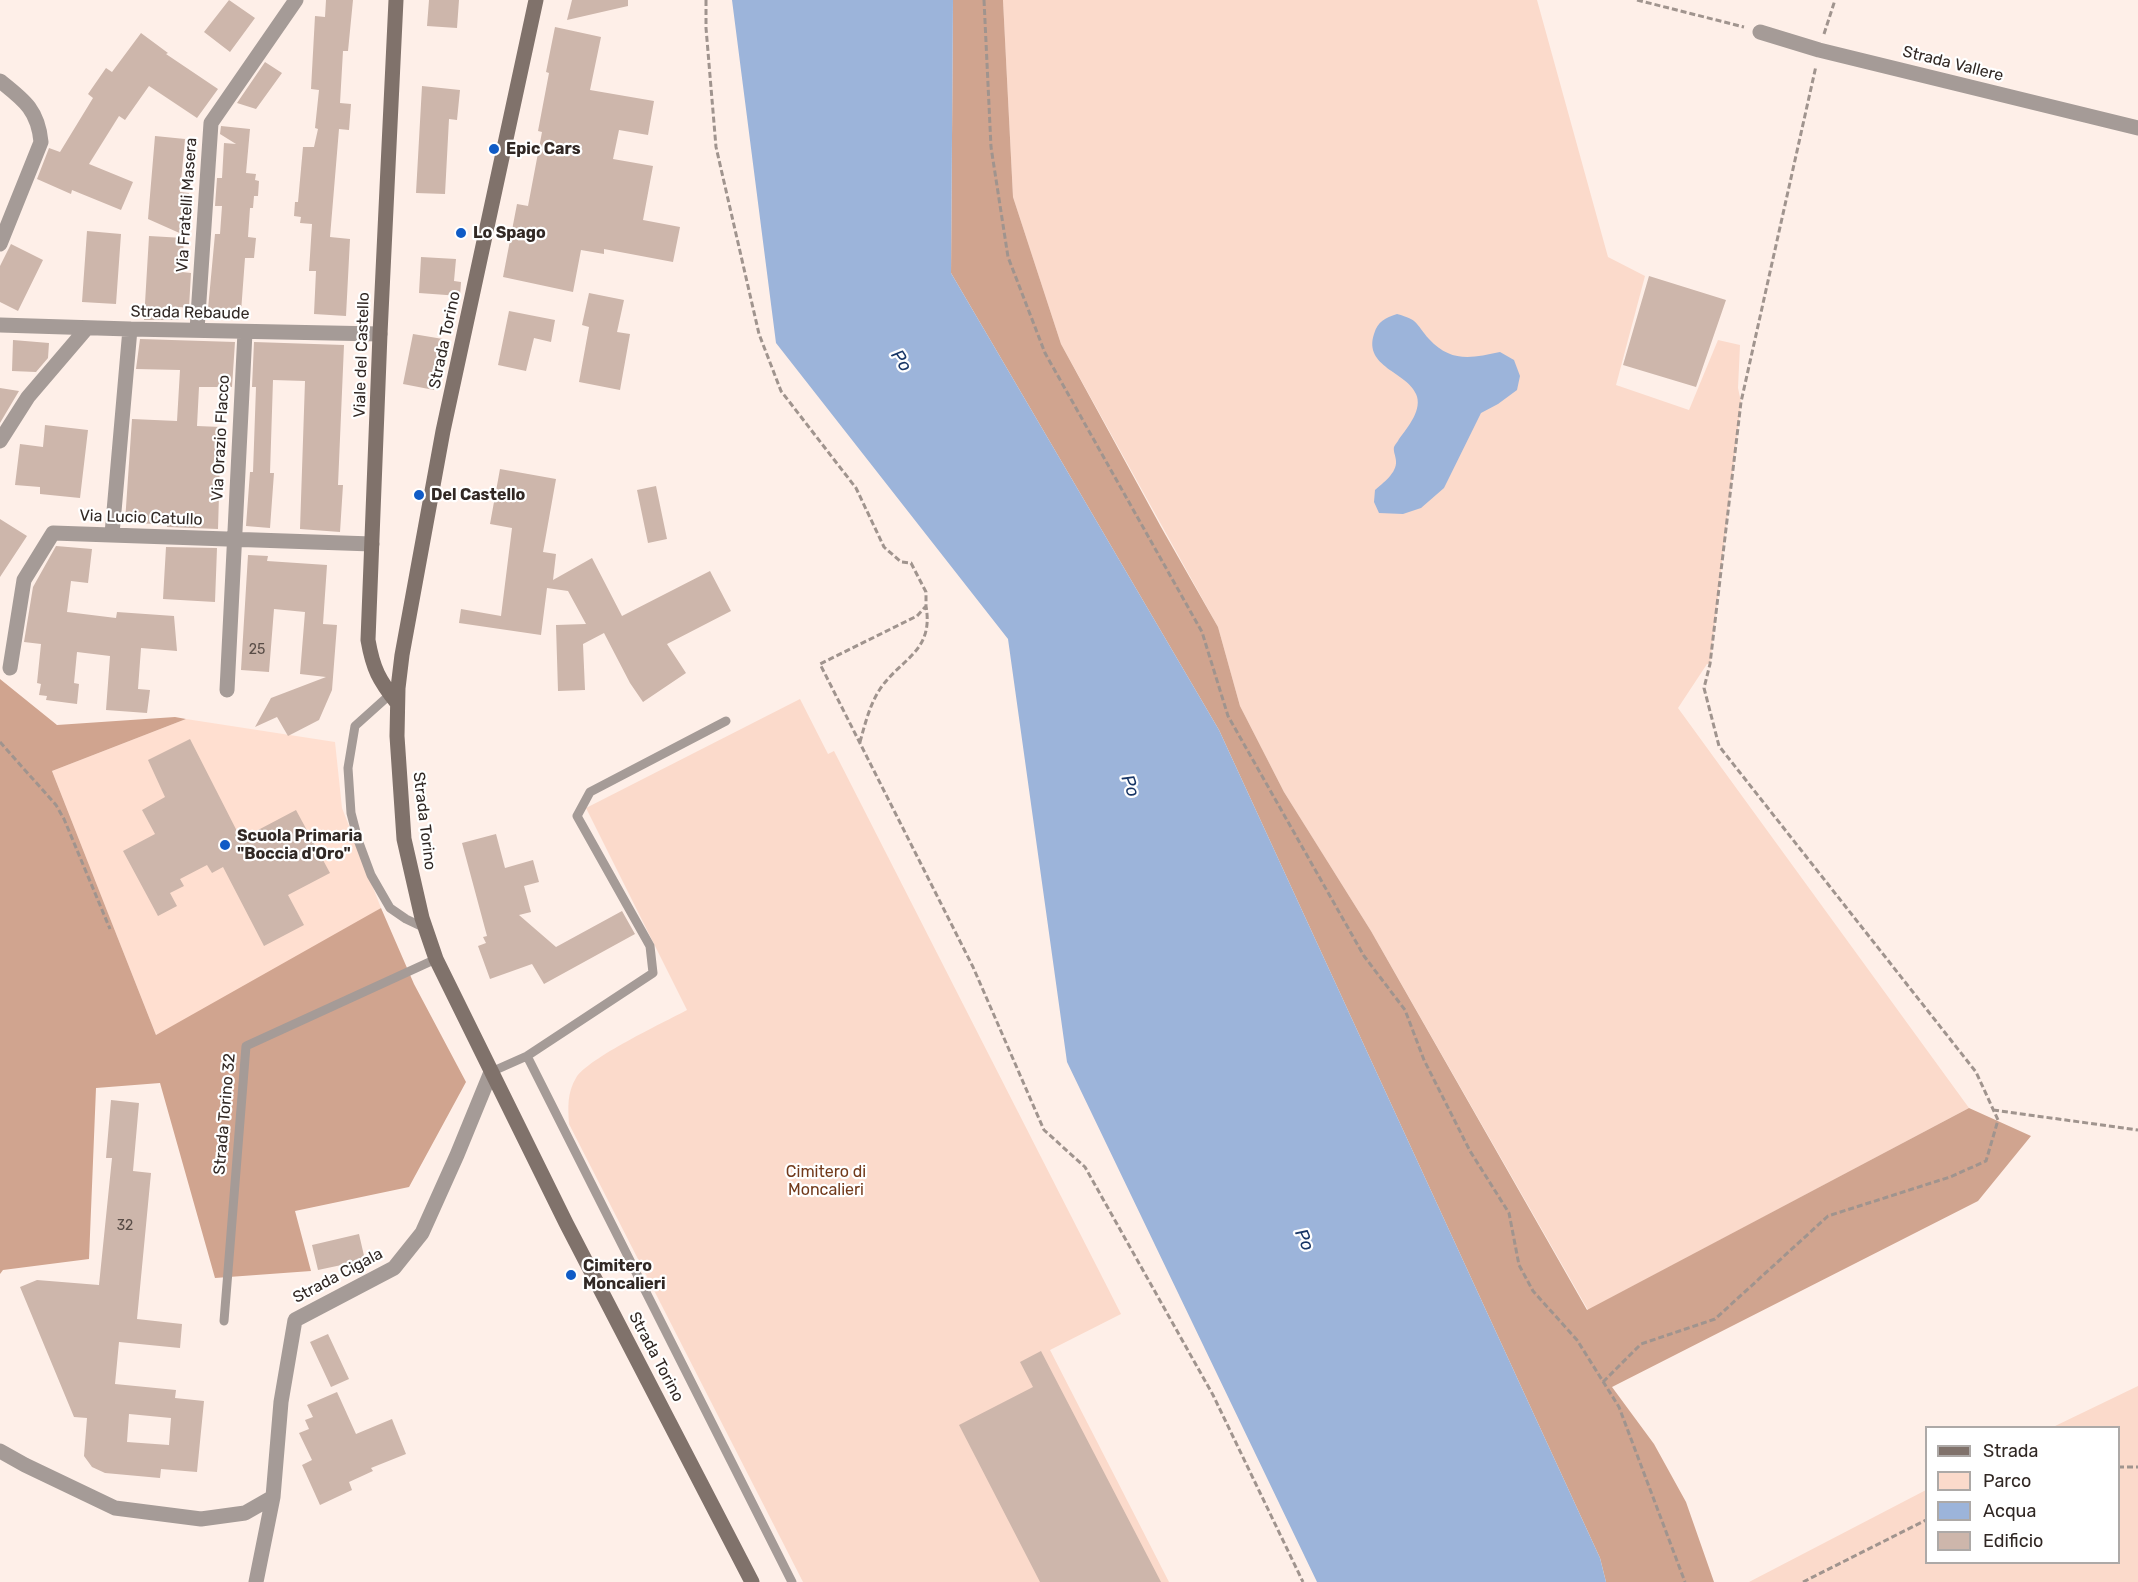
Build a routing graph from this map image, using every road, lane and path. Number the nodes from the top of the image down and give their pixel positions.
1 (296, 0) edge
2 (396, 0) edge
3 (536, 0) edge
4 (706, 0) edge
5 (984, 0) edge
6 (1637, 0) edge
7 (1835, 0) edge
8 (1760, 32) joint
9 (1819, 50) junction
10 (0, 81) edge
11 (2138, 128) edge
12 (0, 244) edge
13 (0, 325) edge
14 (87, 328) junction
15 (130, 330) junction
16 (197, 330) junction
17 (244, 332) junction
18 (380, 334) junction
19 (0, 441) edge
20 (112, 534) junction
21 (234, 539) junction
22 (372, 544) junction
23 (926, 606) junction
24 (10, 668) dead end
25 (227, 690) dead end
26 (395, 695) junction
27 (726, 721) dead end
28 (0, 741) edge
29 (860, 742) junction
30 (426, 928) junction
31 (110, 929) dead end
32 (436, 959) junction
33 (526, 1056) junction
34 (491, 1072) junction
35 (1993, 1110) junction
36 (2138, 1130) edge
37 (224, 1321) dead end
38 (1603, 1382) junction
39 (0, 1451) edge
40 (2120, 1467) edge
41 (2138, 1467) edge
42 (273, 1497) junction
43 (1925, 1521) edge
44 (256, 1582) edge
45 (752, 1582) edge
46 (792, 1582) edge
47 (1303, 1582) edge
48 (1685, 1582) edge
49 (1803, 1582) edge

1 - 16 street, Via Fratelli Masera
2 - 18 main road, Viale del Castello
3 - 26 main road, Strada Torino
4 - 23 path
5 - 38 path
6 - 8 path
7 - 9 path
8 - 9 street, Strada Vallere
9 - 11 street, Strada Vallere
9 - 35 path
10 - 12 street
13 - 14 street, Strada Rebaude
14 - 15 street, Strada Rebaude
14 - 19 street
15 - 16 street, Strada Rebaude
15 - 20 street
16 - 17 street, Strada Rebaude
17 - 18 street, Strada Rebaude
17 - 21 street, Via Orazio Flacco
18 - 22 main road, Viale del Castello
20 - 21 street, Via Lucio Catullo
20 - 24 street, Via Lucio Catullo
21 - 22 street, Via Lucio Catullo
21 - 25 street, Via Orazio Flacco
22 - 26 main road, Viale del Castello
23 - 29 path
23 - 29 path
26 - 30 main road, Strada Torino
26 - 30 lane
27 - 33 lane
28 - 31 path
29 - 47 path
30 - 32 main road, Strada Torino
32 - 34 main road, Strada Torino
32 - 37 lane, Strada Torino 32
33 - 34 lane
33 - 46 lane
34 - 42 street, Strada Cigala
34 - 45 main road, Strada Torino
35 - 36 path
35 - 38 path
38 - 48 path
39 - 42 street
40 - 41 path
42 - 44 street, Strada Cigala
43 - 49 path

